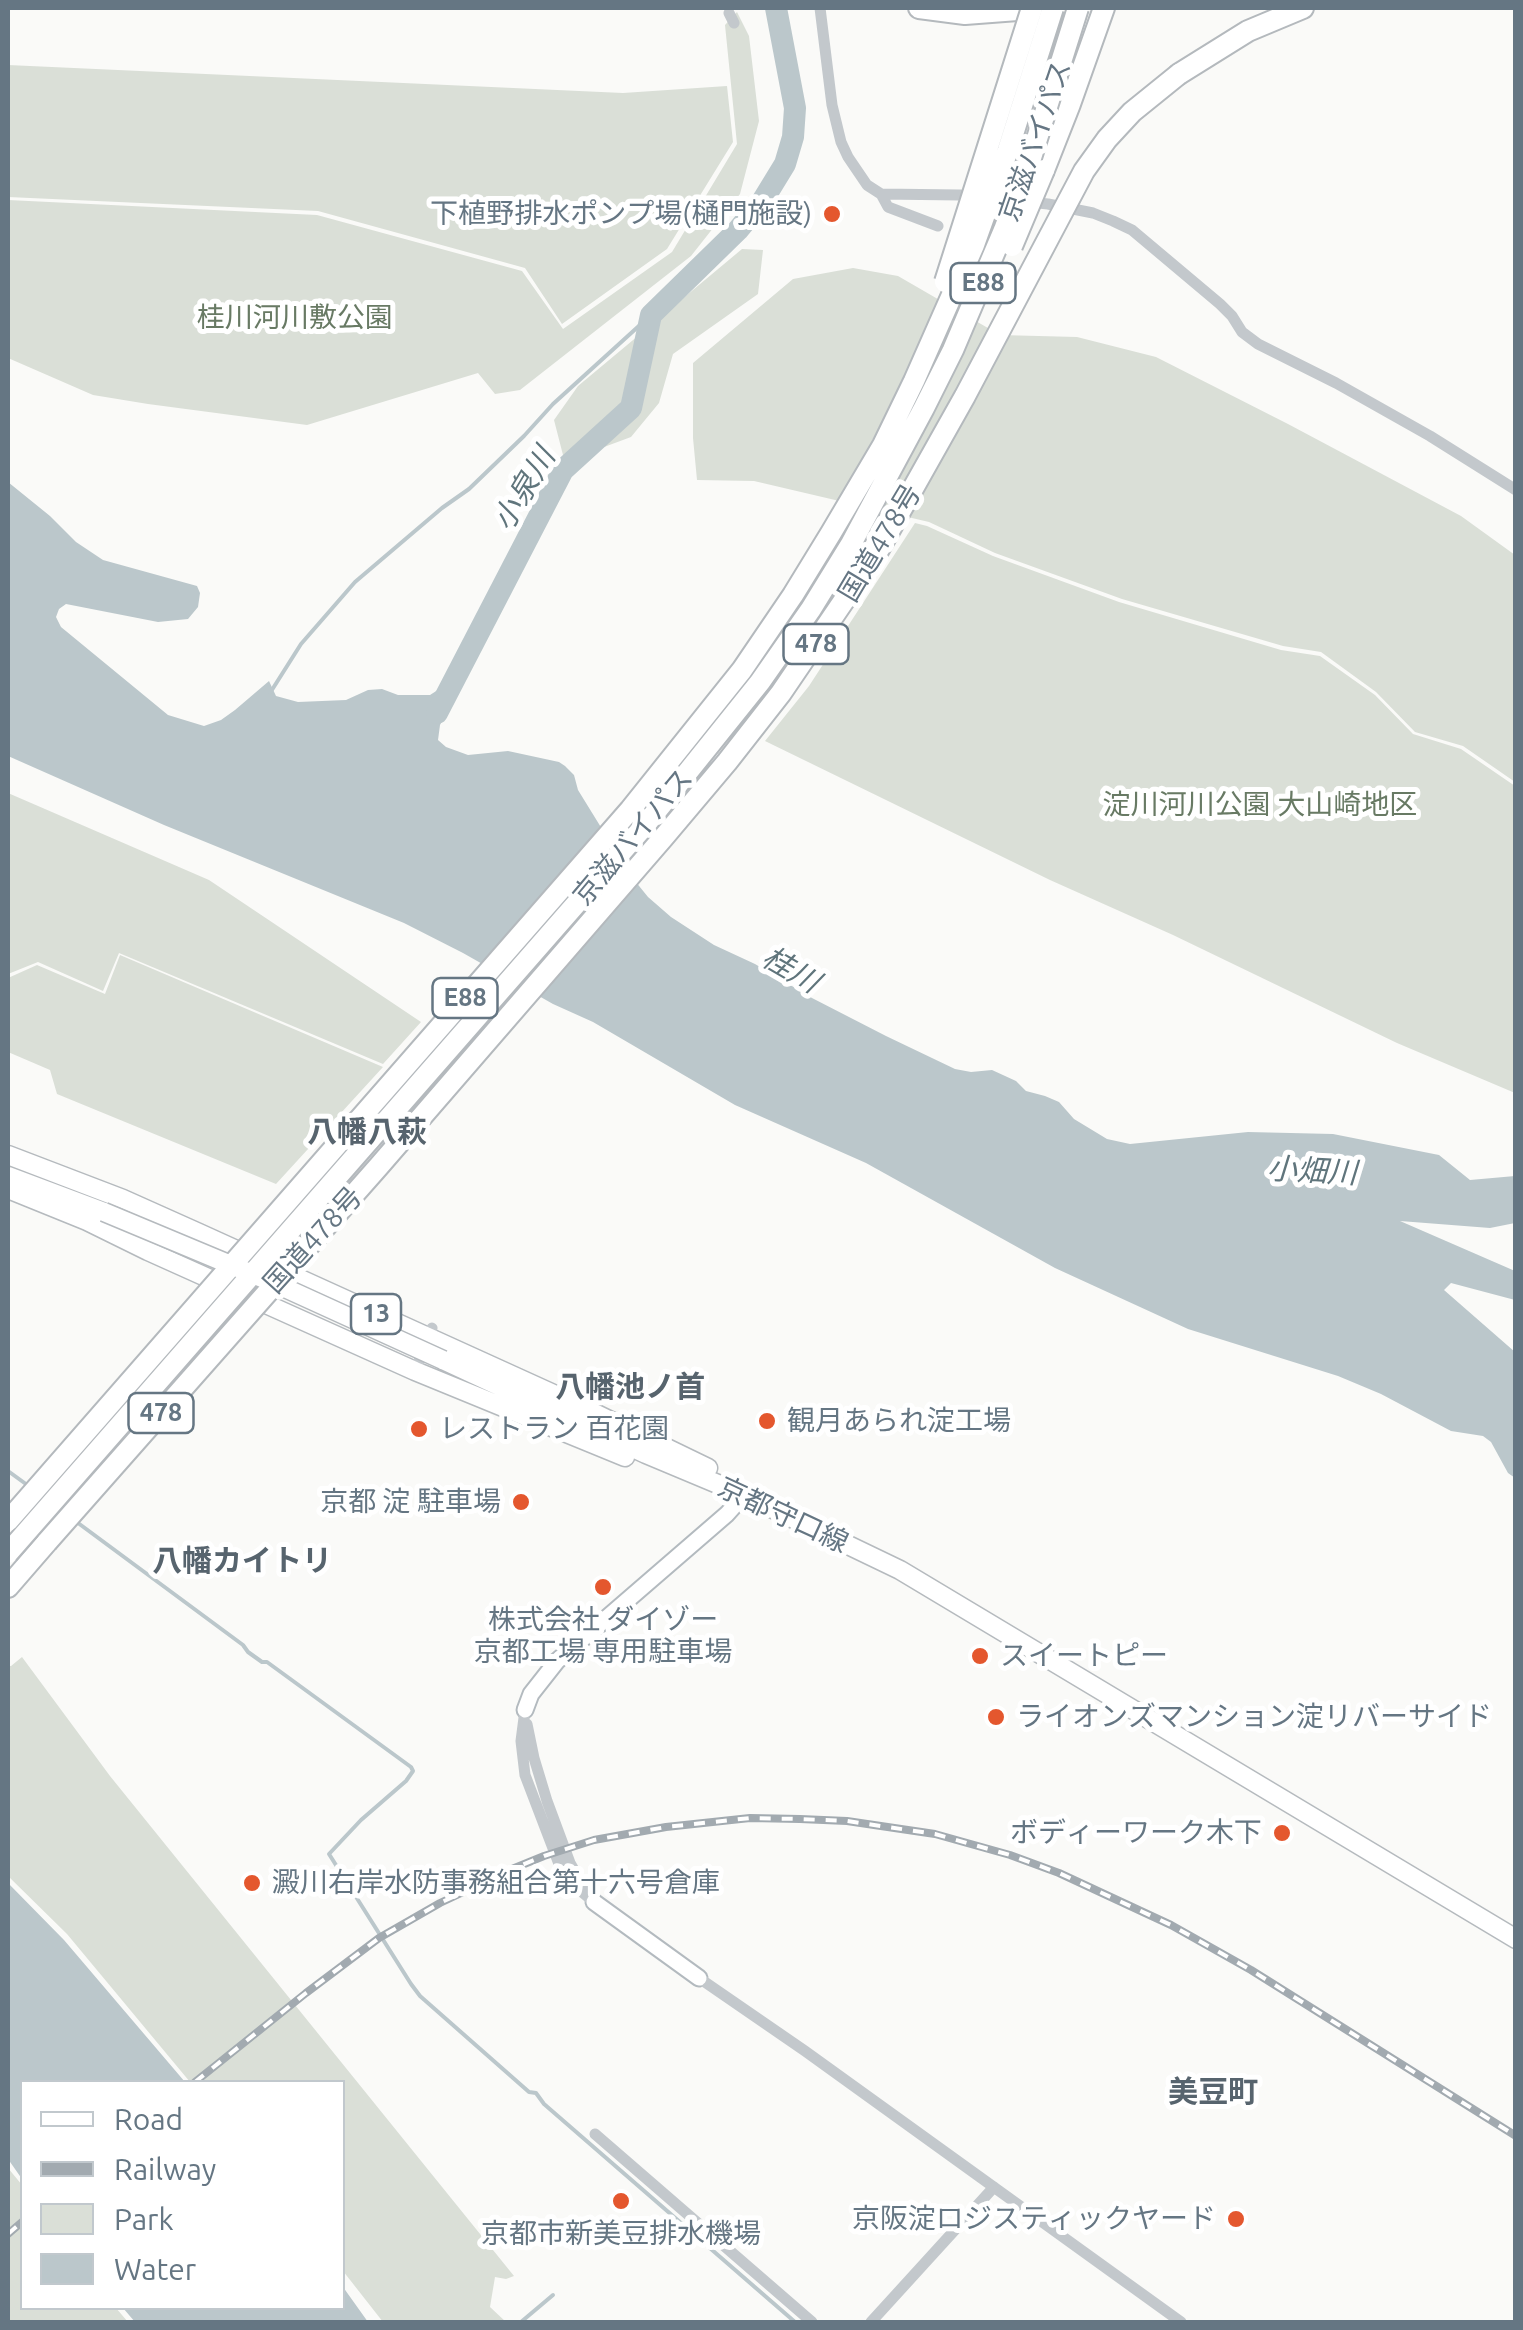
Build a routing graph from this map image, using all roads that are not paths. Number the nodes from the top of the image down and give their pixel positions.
1 (820, 8) edge
2 (919, 8) edge
3 (1032, 8) edge
4 (1052, 8) edge
5 (1078, 8) edge
6 (1104, 8) edge
7 (1115, 8) edge
8 (1303, 8) edge
9 (1070, 104) junction
10 (881, 194) junction
11 (938, 226) dead end
12 (1244, 342) dead end
13 (1258, 344) junction
14 (883, 445) junction
15 (1516, 490) edge
16 (851, 544) junction
17 (8, 1156) edge
18 (8, 1176) edge
19 (8, 1190) edge
20 (123, 1199) junction
21 (109, 1232) junction
22 (274, 1284) junction
23 (430, 1333) junction
24 (416, 1371) junction
25 (739, 1493) junction
26 (8, 1521) edge
27 (8, 1553) edge
28 (8, 1587) edge
29 (525, 1710) joint
30 (594, 1902) joint
31 (1516, 1939) edge
32 (699, 1978) joint
33 (596, 2134) dead end
34 (994, 2188) junction
35 (812, 2322) edge
36 (871, 2322) edge
37 (1181, 2322) edge

1 - 10 street
2 - 4 highway
3 - 14 highway, bridge
4 - 14 highway, 京滋バイパス / E88, bridge
5 - 16 highway, 京滋バイパス / E88, bridge
6 - 9 highway, E88
7 - 9 highway
8 - 22 highway, 国道478号 / 478, bridge
9 - 16 highway, E88, bridge
10 - 11 street
10 - 13 street
12 - 13 street
13 - 15 street
14 - 26 highway, 京滋バイパス / E88, bridge
16 - 27 highway, 京滋バイパス / E88, bridge
17 - 20 main road, 13
18 - 22 main road, 京都守口線 / 13, bridge
19 - 21 main road, 13
20 - 21 street
20 - 23 main road, 13
21 - 24 main road, 13
22 - 25 main road, 京都守口線 / 13, bridge
22 - 28 highway, 国道478号 / 478, bridge
23 - 24 street
23 - 25 main road, 13
24 - 25 main road, 13
25 - 29 street
25 - 31 main road, 京都守口線 / 13
29 - 30 street
30 - 32 street
32 - 34 street
33 - 35 street
34 - 36 street
34 - 37 street

